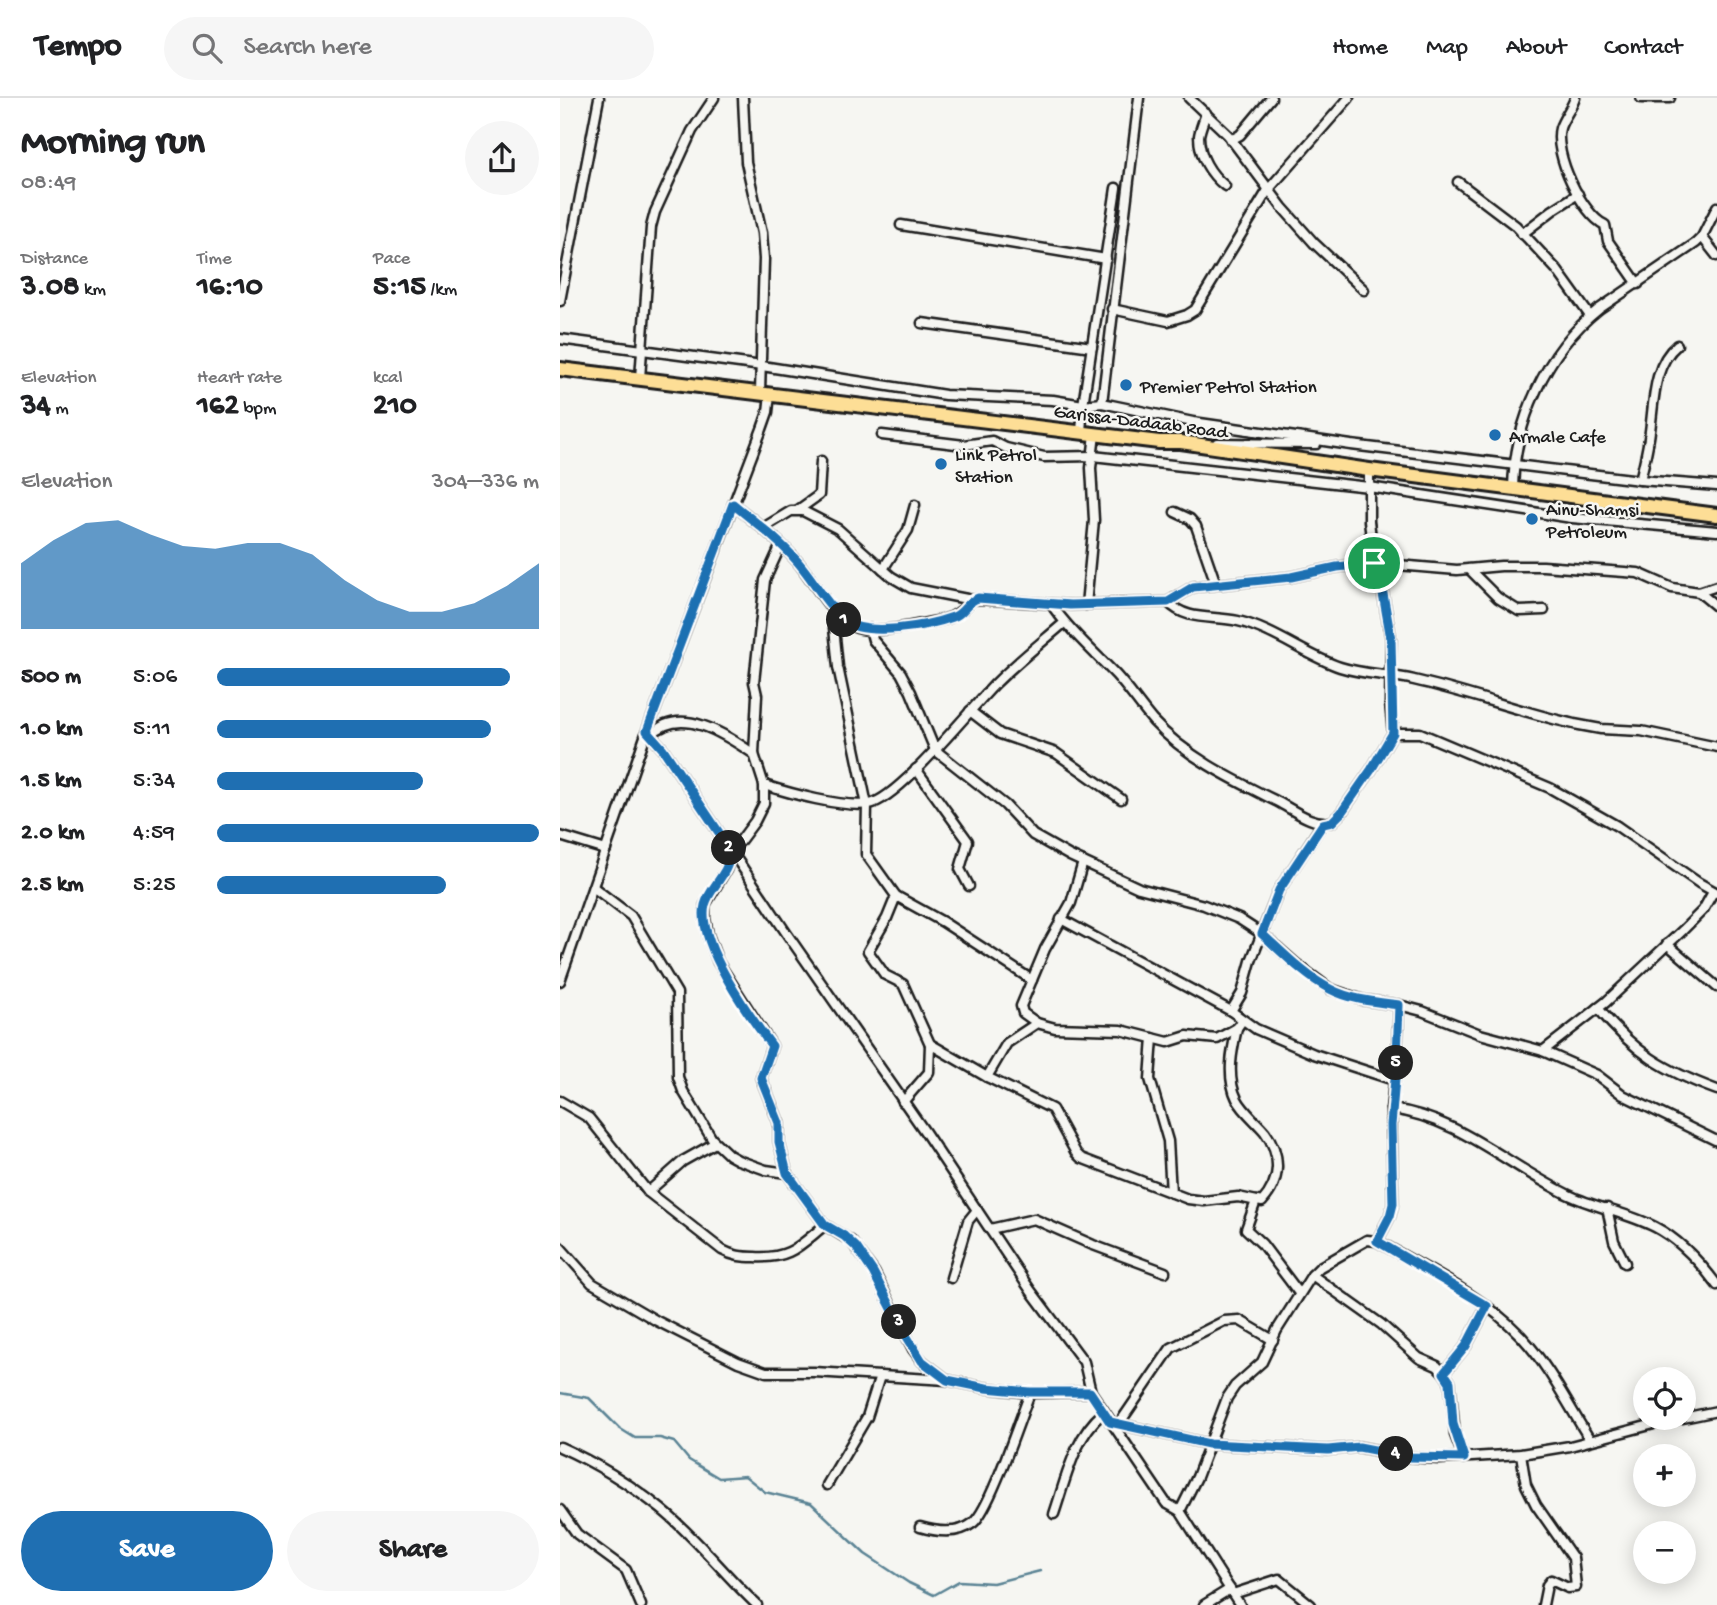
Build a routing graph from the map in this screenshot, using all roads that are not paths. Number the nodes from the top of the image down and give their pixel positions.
1 (598, 98) edge
2 (714, 98) edge
3 (742, 98) edge
4 (1139, 98) edge
5 (1189, 98) edge
6 (1271, 98) edge
7 (1349, 98) edge
8 (1575, 98) edge
9 (1641, 98) edge
10 (1670, 98) edge
11 (1206, 113) junction
12 (1231, 140) junction
13 (1458, 181) dead end
14 (1225, 186) dead end
15 (1116, 188) dead end
16 (1268, 190) junction
17 (1578, 194) junction
18 (1717, 207) edge
19 (901, 225) dead end
20 (1522, 234) junction
21 (1702, 237) junction
22 (1717, 256) edge
23 (1106, 259) junction
24 (1638, 284) junction
25 (1364, 290) dead end
26 (560, 301) edge
27 (1112, 309) junction
28 (1590, 316) junction
29 (922, 323) dead end
30 (560, 339) edge
31 (1677, 345) dead end
32 (1092, 347) junction
33 (641, 351) junction
34 (762, 366) junction
35 (560, 369) edge
36 (640, 378) junction
37 (765, 393) junction
38 (1102, 402) junction
39 (1083, 405) junction
40 (1082, 432) junction
41 (1095, 434) junction
42 (882, 435) dead end
43 (1181, 442) junction
44 (1351, 445) junction
45 (1093, 456) junction
46 (821, 461) dead end
47 (1514, 464) junction
48 (1369, 470) junction
49 (1640, 480) junction
50 (1717, 486) edge
51 (1369, 487) junction
52 (1513, 489) junction
53 (1598, 500) junction
54 (733, 504) junction
55 (915, 505) dead end
56 (798, 510) junction
57 (1175, 512) dead end
58 (1717, 514) edge
59 (1596, 520) junction
60 (762, 528) junction
61 (1717, 531) edge
62 (781, 545) junction
63 (1374, 563) junction
64 (883, 569) junction
65 (1469, 569) junction
66 (1216, 584) junction
67 (1717, 586) edge
68 (1699, 592) junction
69 (972, 600) junction
70 (1168, 602) junction
71 (1051, 604) junction
72 (1086, 605) junction
73 (1717, 607) edge
74 (832, 608) junction
75 (1544, 610) dead end
76 (1065, 624) junction
77 (870, 629) junction
78 (1392, 677) junction
79 (970, 711) junction
80 (649, 733) junction
81 (1393, 733) junction
82 (1717, 747) edge
83 (935, 750) junction
84 (754, 754) junction
85 (916, 769) junction
86 (764, 785) junction
87 (1121, 799) dead end
88 (867, 805) junction
89 (1323, 824) junction
90 (560, 836) edge
91 (606, 850) junction
92 (732, 852) junction
93 (1083, 862) junction
94 (969, 886) dead end
95 (593, 887) junction
96 (1715, 892) edge
97 (895, 896) junction
98 (1061, 919) junction
99 (1262, 934) junction
100 (1667, 944) junction
101 (1032, 980) junction
102 (560, 981) edge
103 (1717, 987) edge
104 (1399, 1005) junction
105 (1598, 1008) junction
106 (1231, 1012) junction
107 (1037, 1023) junction
108 (1239, 1025) junction
109 (1153, 1038) junction
110 (930, 1044) junction
111 (1543, 1051) junction
112 (987, 1077) junction
113 (1394, 1080) junction
114 (1717, 1090) edge
115 (560, 1101) edge
116 (904, 1102) junction
117 (1391, 1109) junction
118 (1717, 1141) edge
119 (715, 1143) junction
120 (787, 1173) junction
121 (648, 1192) junction
122 (1171, 1193) junction
123 (1256, 1201) junction
124 (1607, 1208) junction
125 (977, 1210) junction
126 (825, 1225) junction
127 (990, 1229) junction
128 (1377, 1241) junction
129 (560, 1247) edge
130 (1625, 1264) dead end
131 (1165, 1272) dead end
132 (1312, 1275) junction
133 (951, 1278) dead end
134 (1717, 1285) edge
135 (1299, 1293) junction
136 (1487, 1306) junction
137 (1273, 1340) junction
138 (1444, 1373) junction
139 (880, 1376) junction
140 (947, 1380) junction
141 (1030, 1392) junction
142 (1090, 1392) junction
143 (1717, 1411) edge
144 (1103, 1413) junction
145 (1114, 1423) junction
146 (1590, 1440) junction
147 (1209, 1444) junction
148 (560, 1447) edge
149 (1521, 1454) junction
150 (1464, 1458) junction
151 (827, 1485) dead end
152 (560, 1510) edge
153 (1180, 1511) junction
154 (1054, 1514) dead end
155 (920, 1527) dead end
156 (1231, 1592) junction
157 (641, 1605) edge
158 (757, 1605) edge
159 (1203, 1605) edge
160 (1240, 1605) edge
161 (1311, 1605) edge
162 (1543, 1605) edge

1 - 26 street
2 - 33 street
3 - 34 street
4 - 27 street
5 - 11 street
6 - 12 street
7 - 16 street
8 - 17 street
9 - 10 street
11 - 12 street
11 - 14 street
12 - 16 street
13 - 20 street
15 - 23 street
16 - 25 street
16 - 27 street
17 - 20 street
17 - 24 street
18 - 21 street
19 - 23 street
20 - 28 street
21 - 22 street
21 - 24 street
23 - 32 street
24 - 28 street
27 - 38 street
28 - 47 street
29 - 32 street
30 - 33 street
31 - 49 street
32 - 39 street
33 - 34 street
33 - 36 street
34 - 37 street
34 - 39 street
35 - 36 highway, Garissa-Dadaab Road
36 - 37 highway, Garissa-Dadaab Road
37 - 40 highway, Garissa-Dadaab Road
37 - 54 street
38 - 39 street
38 - 44 street
39 - 40 street
40 - 41 highway, Garissa-Dadaab Road
41 - 43 highway, Garissa-Dadaab Road
41 - 45 street
42 - 45 street
43 - 44 street
43 - 48 highway, Garissa-Dadaab Road
44 - 47 street
45 - 51 street
45 - 72 street
46 - 56 street
47 - 49 street
47 - 52 street
48 - 51 street
48 - 52 highway, Garissa-Dadaab Road
49 - 50 street
51 - 59 street
51 - 63 street
52 - 53 highway, Garissa-Dadaab Road
53 - 58 highway, Garissa-Dadaab Road
53 - 59 street
54 - 60 street
54 - 80 street
55 - 64 street
56 - 60 street
56 - 64 street
57 - 66 street
59 - 61 street
60 - 62 street
62 - 74 street
62 - 84 street
63 - 65 street
63 - 66 street
63 - 78 street
64 - 69 street
65 - 68 street
65 - 75 street
66 - 70 street
67 - 68 street
68 - 73 street
69 - 71 street
69 - 77 street
70 - 72 street
70 - 78 street
71 - 72 street
71 - 76 street
74 - 77 street
74 - 88 street
76 - 79 street
76 - 89 street
77 - 83 street
78 - 81 street
78 - 82 street
79 - 83 street
79 - 87 street
80 - 84 street
80 - 91 street
80 - 92 street
81 - 89 street
81 - 96 street
83 - 85 street
83 - 93 street
84 - 86 street
85 - 88 street
85 - 94 street
86 - 88 street
86 - 92 street
88 - 97 street
89 - 99 street
90 - 91 street
91 - 95 street
92 - 116 street
92 - 120 street
93 - 98 street
93 - 99 street
95 - 102 street
95 - 119 street
96 - 100 street
97 - 101 street
97 - 110 street
98 - 101 street
98 - 106 street
99 - 104 street
99 - 106 street
100 - 103 street
100 - 105 street
101 - 107 street
104 - 111 street
104 - 113 street
105 - 111 street
105 - 114 street
106 - 108 street
107 - 109 street
107 - 112 street
108 - 109 street
108 - 113 street
108 - 123 street
109 - 122 street
110 - 112 street
110 - 116 street
111 - 118 street
112 - 122 street
113 - 117 street
115 - 121 street
116 - 125 street
117 - 124 street
117 - 128 street
119 - 120 street
119 - 121 street
120 - 126 street
121 - 126 street
122 - 123 street
123 - 135 street
124 - 130 street
124 - 134 street
125 - 127 street
125 - 133 street
126 - 140 street
127 - 131 street
127 - 142 street
128 - 132 street
128 - 136 street
129 - 139 street
132 - 135 street
132 - 138 street
135 - 137 street
136 - 138 street
136 - 146 street
137 - 145 street
137 - 147 street
138 - 150 street
139 - 140 street
139 - 151 street
140 - 141 street
141 - 142 street
141 - 155 street
142 - 144 street
143 - 146 street
144 - 145 street
144 - 154 street
145 - 147 street
145 - 153 street
146 - 149 street
147 - 150 street
147 - 153 street
148 - 158 street
149 - 150 street
149 - 162 street
152 - 157 street
153 - 156 street
156 - 159 street
156 - 160 street
156 - 161 street

